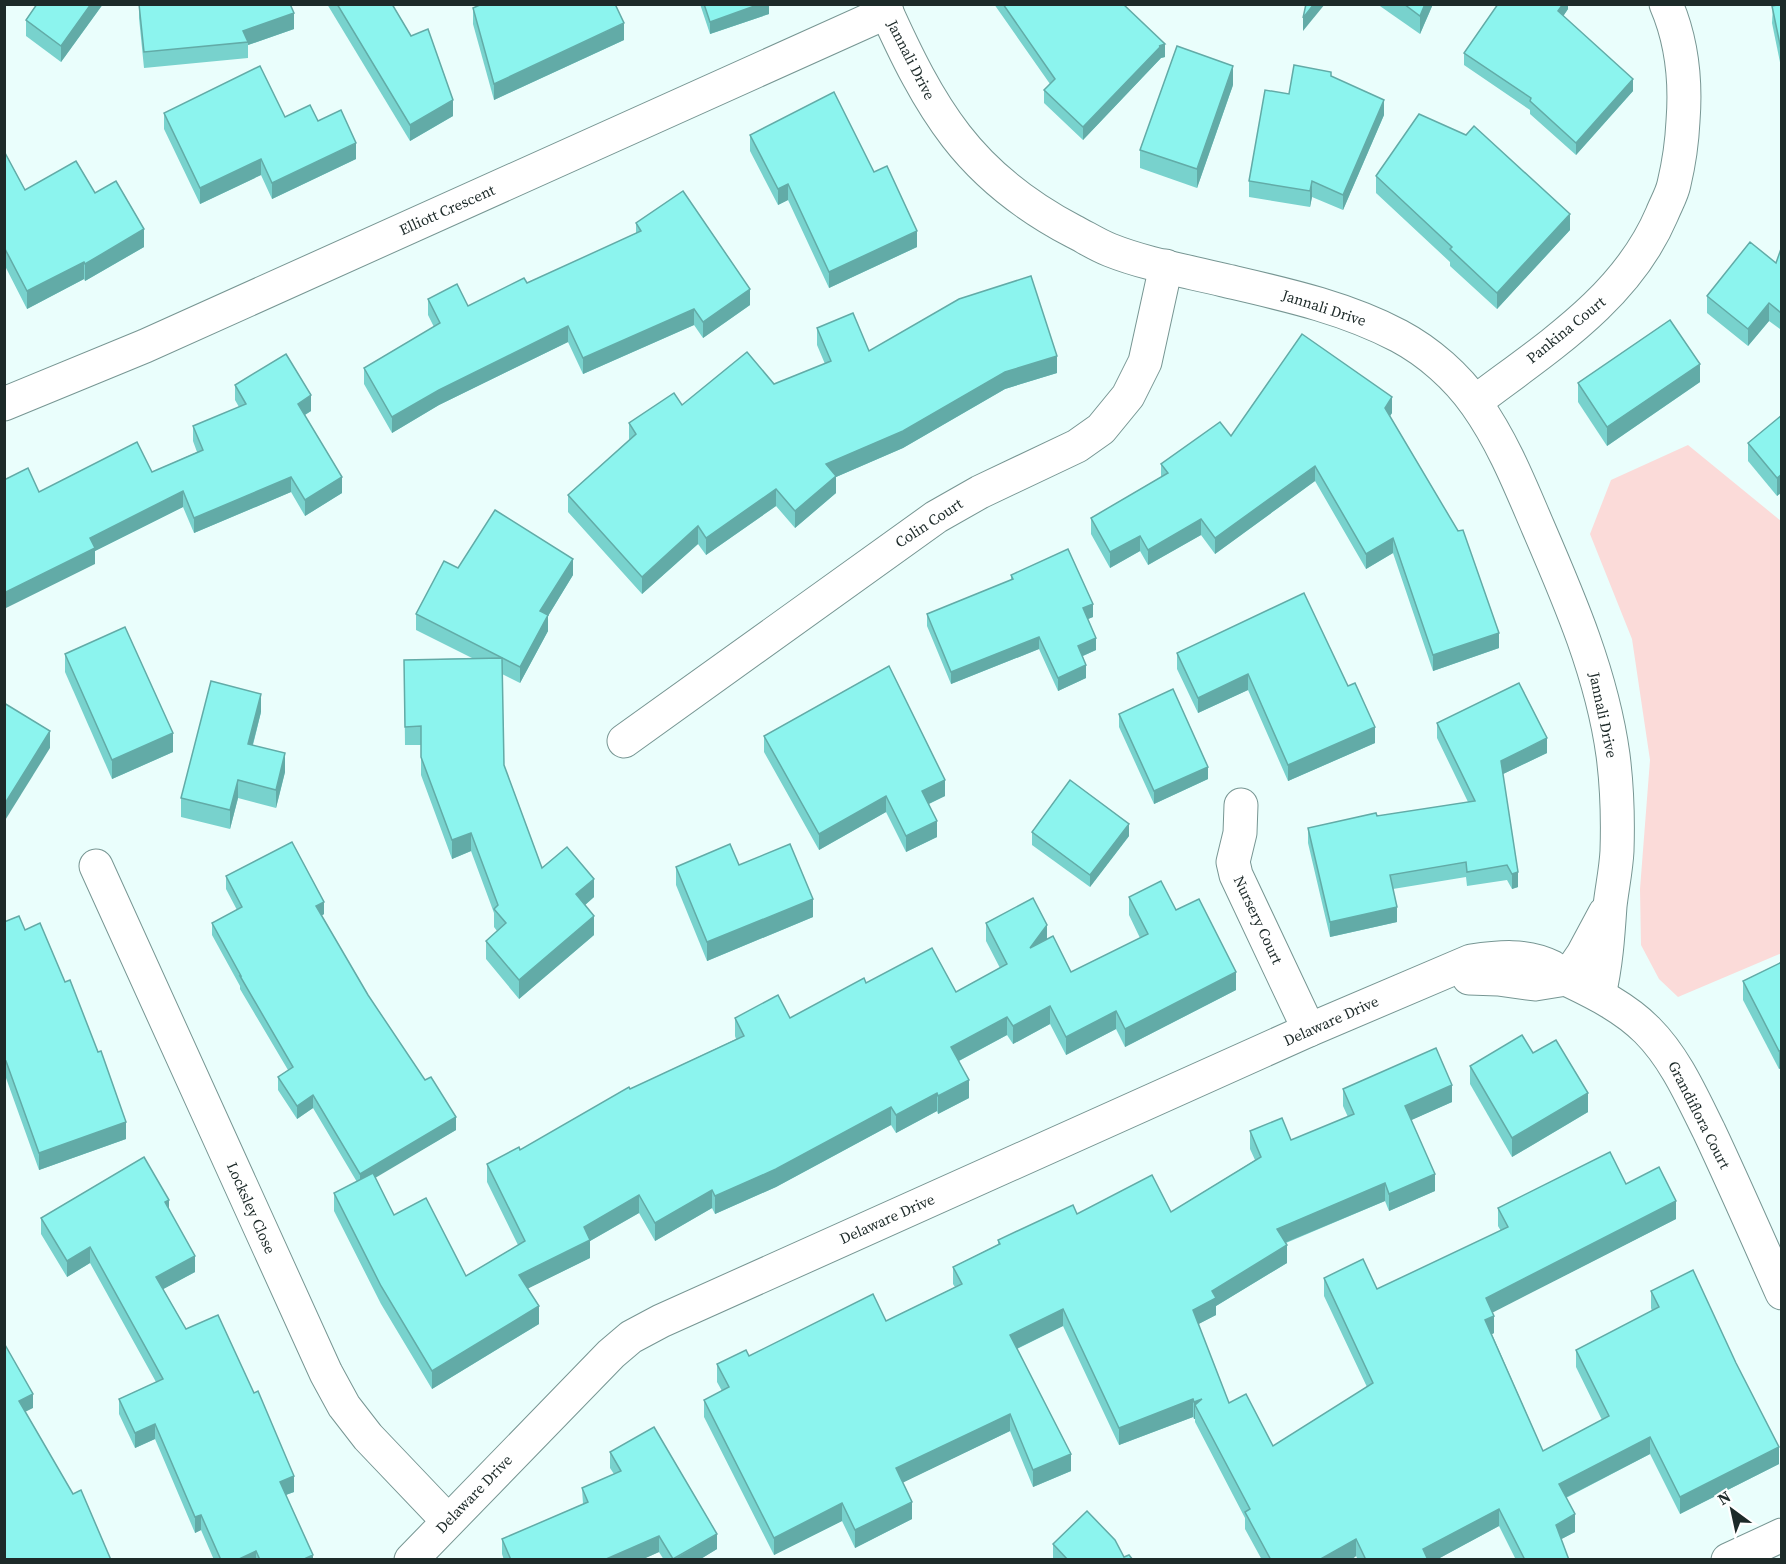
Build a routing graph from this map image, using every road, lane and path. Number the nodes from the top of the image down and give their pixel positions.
1 (1666, 4) edge
2 (885, 8) edge
3 (1166, 266) junction
4 (1475, 402) junction
5 (4, 404) edge
6 (624, 741) dead end
7 (1242, 805) dead end
8 (96, 866) dead end
9 (1611, 902) junction
10 (1566, 979) junction
11 (1599, 995) junction
12 (1309, 1030) junction
13 (1782, 1293) edge
14 (448, 1521) junction
15 (1782, 1535) edge
16 (411, 1560) edge
17 (1728, 1560) edge

1 - 4 street, Pankina Court
2 - 3 street, Jannali Drive
2 - 5 street, Elliott Crescent
3 - 4 street, Jannali Drive
3 - 6 street, Colin Court
4 - 9 street, Jannali Drive
7 - 12 street, Nursery Court
8 - 14 street, Locksley Close
9 - 10 street, Jannali Drive
9 - 11 street, Jannali Drive
10 - 11 street, Grandiflora Court
10 - 12 street, Delaware Drive
11 - 13 street, Grandiflora Court
12 - 14 street, Delaware Drive
14 - 16 street, Delaware Drive
15 - 17 street

